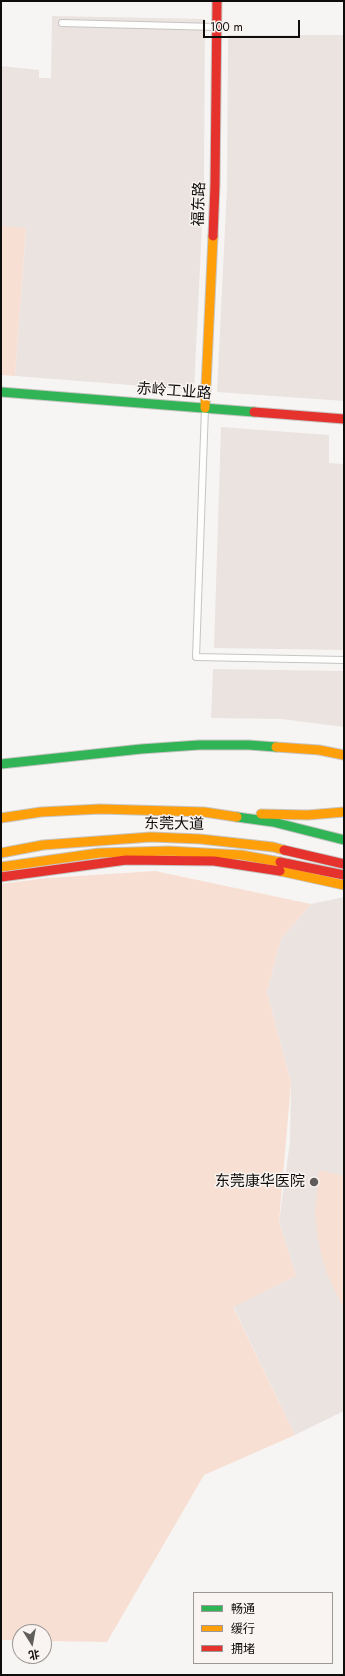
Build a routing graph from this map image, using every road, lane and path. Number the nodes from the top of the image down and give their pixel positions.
1 (217, 1) edge
2 (62, 23) dead end
3 (217, 26) junction
4 (1, 392) edge
5 (205, 408) junction
6 (344, 419) edge
7 (344, 660) edge
8 (344, 755) edge
9 (1, 764) edge
10 (204, 812) junction
11 (344, 812) edge
12 (1, 818) edge
13 (344, 840) edge
14 (1, 853) edge
15 (344, 864) edge
16 (1, 867) edge
17 (344, 875) edge
18 (1, 876) edge
19 (344, 884) edge

1 - 3 main road, 福东路
2 - 3 street
3 - 5 main road, 福东路
4 - 5 main road, 赤岭工业路
5 - 6 main road, 赤岭工业路
5 - 7 street
8 - 9 main road
10 - 11 main road
10 - 12 main road, 东莞大道
10 - 13 main road, 东莞大道
14 - 15 main road, 东莞大道
16 - 17 main road
18 - 19 main road

